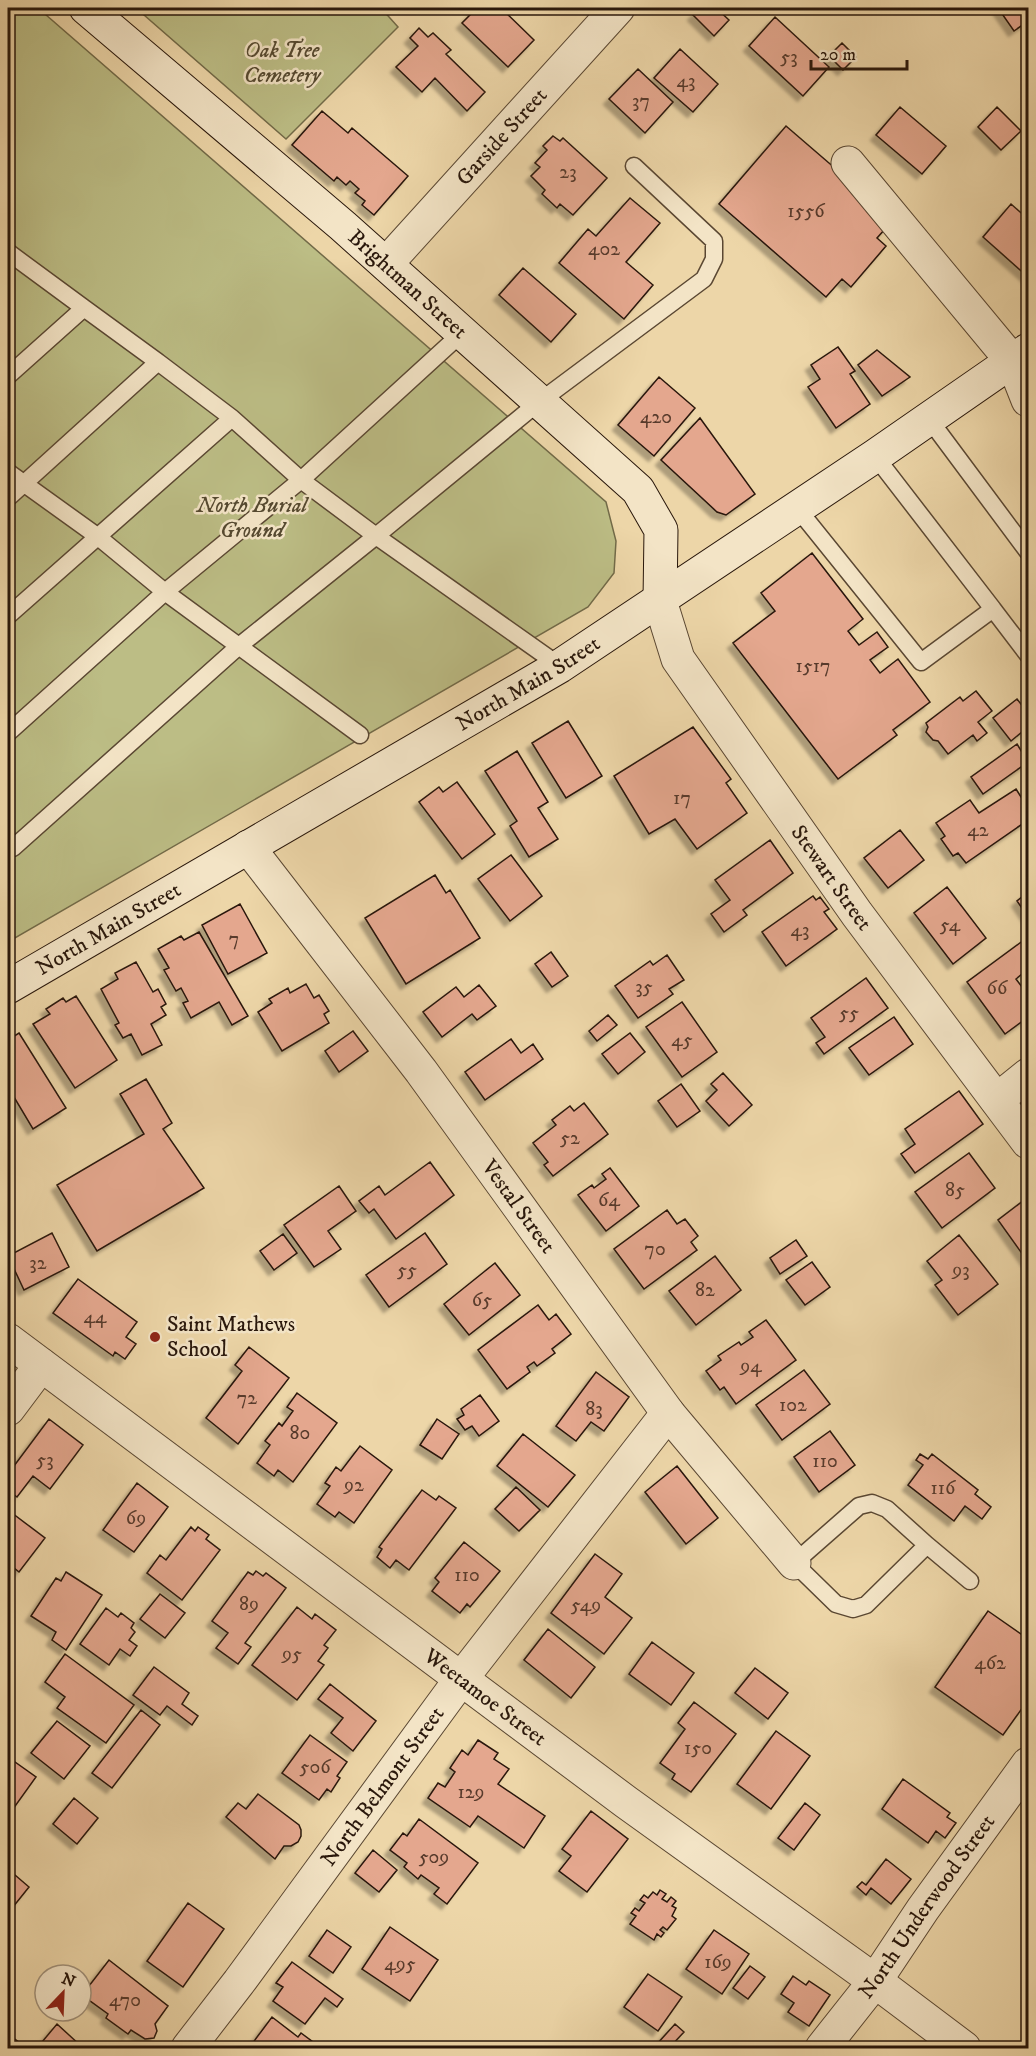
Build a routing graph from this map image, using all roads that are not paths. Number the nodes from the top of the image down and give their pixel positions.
1 (86, 8) edge
2 (616, 8) edge
3 (848, 163) dead end
4 (634, 166) dead end
5 (8, 252) edge
6 (386, 264) junction
7 (84, 308) junction
8 (463, 332) junction
9 (1021, 356) edge
10 (159, 362) junction
11 (8, 376) edge
12 (1029, 400) edge
13 (539, 402) junction
14 (232, 418) junction
15 (929, 419) junction
16 (875, 456) junction
17 (8, 472) edge
18 (301, 480) junction
19 (24, 484) junction
20 (8, 498) edge
21 (798, 508) junction
22 (97, 536) junction
23 (376, 536) junction
24 (1029, 552) edge
25 (165, 592) junction
26 (660, 601) junction
27 (993, 609) junction
28 (8, 616) edge
29 (239, 646) junction
30 (1029, 655) edge
31 (560, 666) junction
32 (8, 733) edge
33 (360, 735) dead end
34 (248, 847) junction
35 (13, 848) dead end
36 (8, 987) edge
37 (1029, 1075) edge
38 (996, 1100) junction
39 (1029, 1142) edge
40 (8, 1340) edge
41 (41, 1365) junction
42 (8, 1409) edge
43 (668, 1413) junction
44 (927, 1545) junction
45 (794, 1563) junction
46 (970, 1581) dead end
47 (461, 1679) junction
48 (1029, 1764) edge
49 (875, 1981) junction
50 (188, 2049) edge
51 (822, 2049) edge
52 (964, 2049) edge

1 - 6 street, Brightman Street
2 - 6 street, Garside Street
3 - 9 street
4 - 13 lane
5 - 7 lane
6 - 8 street, Brightman Street
7 - 10 lane
7 - 11 lane
8 - 13 street, Brightman Street
8 - 18 lane
9 - 12 street
9 - 15 street, North Main Street
10 - 14 lane
10 - 19 lane
13 - 23 lane
13 - 26 street, Brightman Street
14 - 18 lane
14 - 22 lane
15 - 16 street, North Main Street
15 - 24 lane
16 - 21 street, North Main Street
16 - 27 lane
17 - 19 lane
18 - 23 lane
18 - 25 lane
19 - 20 lane
19 - 22 lane
21 - 26 street, North Main Street
21 - 27 lane
22 - 25 lane
22 - 28 lane
23 - 29 lane
23 - 31 lane
25 - 29 lane
25 - 32 lane
26 - 31 street, North Main Street
26 - 38 street, Stewart Street
27 - 30 lane
29 - 33 lane
29 - 35 lane
31 - 34 street, North Main Street
34 - 36 street, North Main Street
34 - 43 street, Vestal Street
37 - 38 street
38 - 39 street, Stewart Street
40 - 41 street, Weetamoe Street
41 - 42 street
41 - 47 street, Weetamoe Street
43 - 45 street, Vestal Street
43 - 47 street, North Belmont Street
44 - 45 lane
44 - 45 lane
44 - 46 lane
47 - 49 street, Weetamoe Street
47 - 50 street, North Belmont Street
48 - 49 street, North Underwood Street
49 - 51 street, North Underwood Street
49 - 52 street, Weetamoe Street

